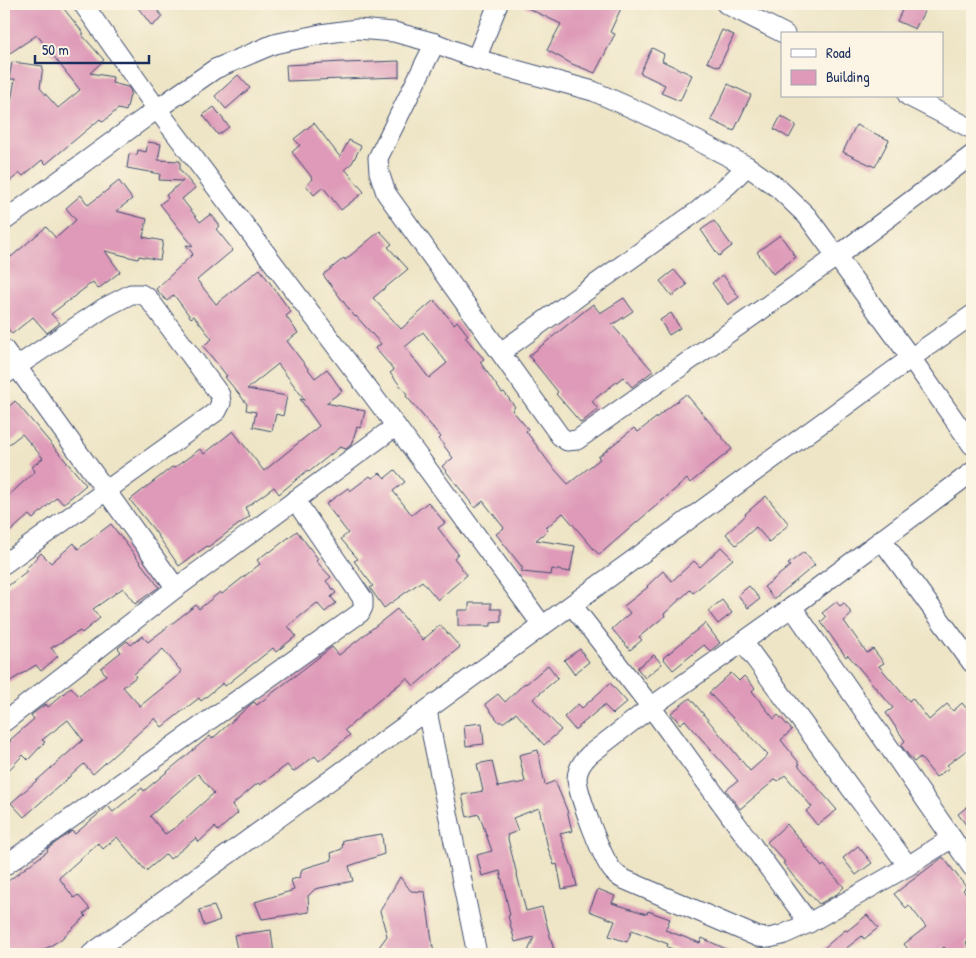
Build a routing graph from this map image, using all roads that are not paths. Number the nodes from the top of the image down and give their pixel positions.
1 (83, 4) edge
2 (498, 4) edge
3 (726, 4) edge
4 (781, 32) edge
5 (435, 43) junction
6 (476, 58) junction
7 (912, 98) edge
8 (157, 109) junction
9 (972, 129) edge
10 (972, 155) edge
11 (747, 166) junction
12 (4, 221) edge
13 (836, 257) junction
14 (972, 315) edge
15 (4, 349) edge
16 (501, 352) junction
17 (911, 358) junction
18 (10, 371) edge
19 (396, 426) junction
20 (972, 445) edge
21 (972, 472) edge
22 (105, 489) junction
23 (295, 500) junction
24 (881, 539) junction
25 (4, 564) edge
26 (176, 588) junction
27 (572, 605) junction
28 (792, 607) junction
29 (542, 625) junction
30 (743, 642) junction
31 (972, 663) edge
32 (651, 707) junction
33 (427, 711) junction
34 (4, 722) edge
35 (952, 838) junction
36 (4, 866) edge
37 (908, 866) junction
38 (972, 867) edge
39 (809, 923) junction
40 (92, 954) edge
41 (477, 954) edge

1 - 8 street
2 - 6 street
3 - 4 street
5 - 6 street
5 - 8 street
5 - 16 street
6 - 11 street
7 - 9 street
8 - 12 street
8 - 19 street
10 - 13 street
11 - 13 street
11 - 16 street
13 - 16 street
13 - 17 street
14 - 17 street
15 - 18 street
17 - 20 street
17 - 27 street
18 - 22 street
18 - 22 street
19 - 23 street
19 - 29 street
21 - 24 street
22 - 25 street
22 - 26 street
23 - 26 street
23 - 36 street
24 - 28 street
24 - 31 street
26 - 34 street
27 - 29 street
27 - 32 street
28 - 30 street
28 - 35 street
29 - 33 street
30 - 32 street
30 - 37 street
32 - 39 street
32 - 39 street
33 - 40 street
33 - 41 street
35 - 37 street
35 - 38 street
37 - 39 street

